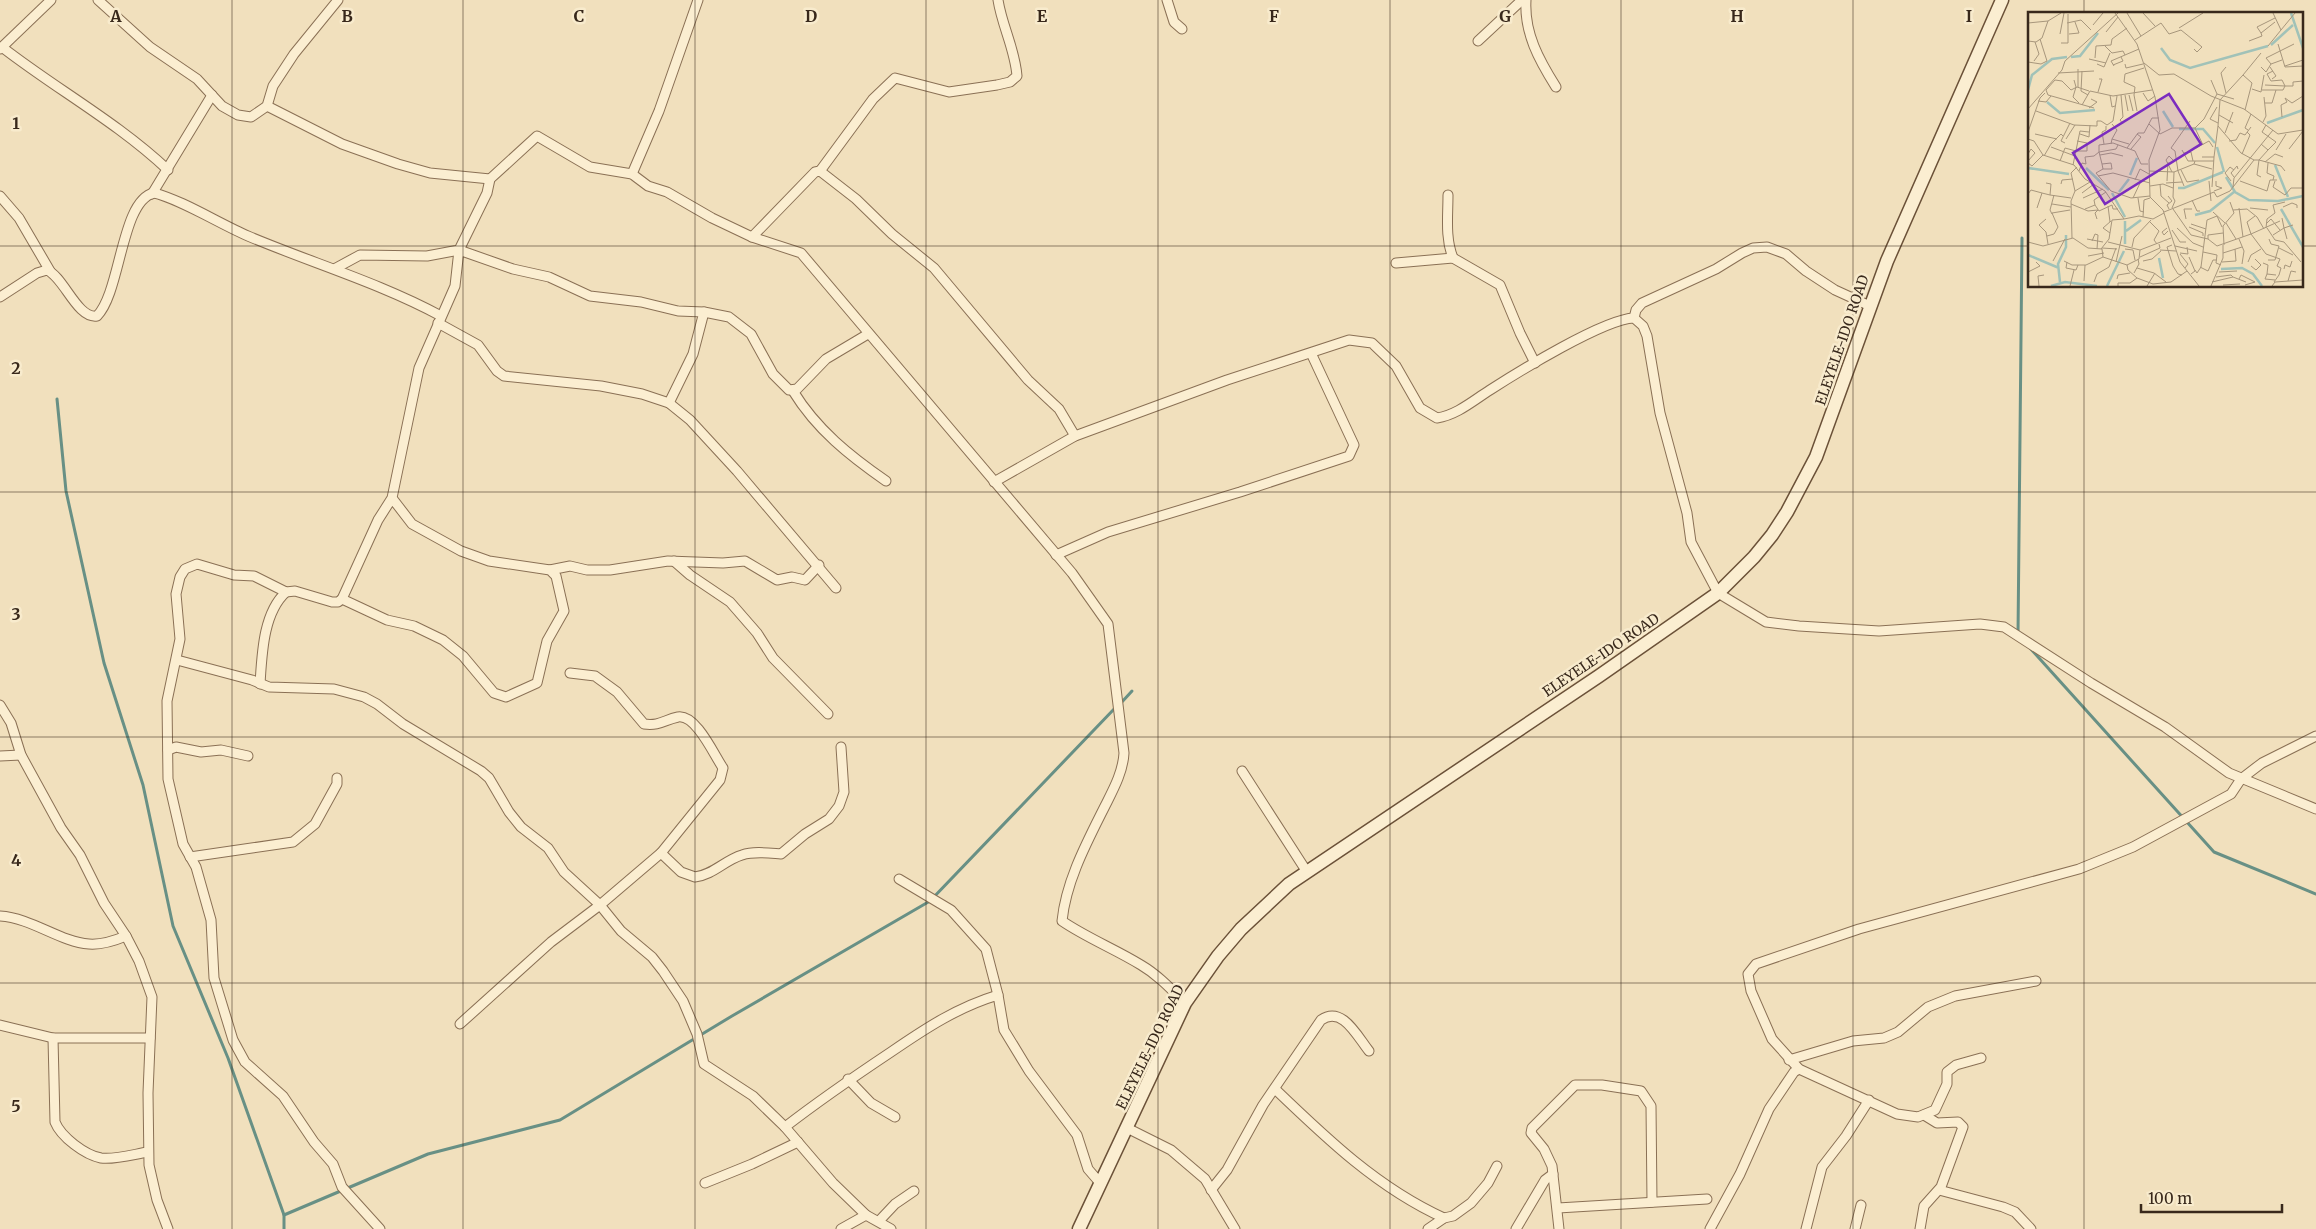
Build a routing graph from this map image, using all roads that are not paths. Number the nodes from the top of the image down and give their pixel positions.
1 (51, 0) edge
2 (98, 0) edge
3 (338, 0) edge
4 (698, 0) edge
5 (998, 0) edge
6 (1167, 0) edge
7 (1522, 0) edge
8 (1526, 0) edge
9 (2002, 0) edge
10 (1182, 28) dead end
11 (1478, 40) dead end
12 (1, 48) edge
13 (1556, 87) dead end
14 (212, 95) junction
15 (267, 106) junction
16 (168, 170) junction
17 (820, 171) junction
18 (632, 174) junction
19 (490, 179) junction
20 (152, 194) junction
21 (1448, 195) dead end
22 (0, 196) edge
23 (752, 237) junction
24 (459, 250) junction
25 (1453, 258) junction
26 (1396, 263) dead end
27 (336, 268) junction
28 (50, 271) junction
29 (0, 297) edge
30 (1870, 306) junction
31 (704, 312) junction
32 (1634, 318) junction
33 (440, 320) junction
34 (868, 334) junction
35 (1311, 353) junction
36 (1535, 363) junction
37 (794, 391) junction
38 (669, 403) junction
39 (1075, 436) junction
40 (886, 481) dead end
41 (994, 482) junction
42 (392, 498) junction
43 (1056, 554) junction
44 (674, 561) junction
45 (819, 566) junction
46 (550, 570) junction
47 (836, 588) dead end
48 (286, 592) junction
49 (1718, 593) junction
50 (342, 599) junction
51 (177, 660) junction
52 (570, 673) dead end
53 (260, 684) junction
54 (0, 705) edge
55 (828, 714) dead end
56 (2316, 736) edge
57 (841, 747) dead end
58 (168, 750) junction
59 (21, 755) junction
60 (0, 756) edge
61 (248, 756) dead end
62 (1242, 771) dead end
63 (337, 778) dead end
64 (2241, 779) junction
65 (2316, 809) edge
66 (661, 853) junction
67 (190, 857) junction
68 (1307, 872) junction
69 (899, 879) dead end
70 (600, 905) junction
71 (0, 916) edge
72 (126, 936) junction
73 (2036, 981) dead end
74 (998, 995) junction
75 (1185, 1003) junction
76 (460, 1024) dead end
77 (0, 1026) edge
78 (54, 1038) junction
79 (150, 1038) junction
80 (1369, 1052) dead end
81 (1981, 1058) dead end
82 (1789, 1060) junction
83 (1799, 1069) junction
84 (848, 1080) junction
85 (1275, 1089) junction
86 (1869, 1100) junction
87 (1924, 1115) junction
88 (895, 1117) dead end
89 (785, 1126) junction
90 (1127, 1128) junction
91 (798, 1142) junction
92 (148, 1152) junction
93 (1497, 1166) dead end
94 (1553, 1174) junction
95 (705, 1183) dead end
96 (1101, 1184) junction
97 (1211, 1190) junction
98 (1939, 1190) junction
99 (914, 1191) dead end
100 (1707, 1198) dead end
101 (1652, 1202) junction
102 (1860, 1206) dead end
103 (1558, 1208) junction
104 (866, 1214) junction
105 (1444, 1218) junction
106 (879, 1221) junction
107 (168, 1229) edge
108 (380, 1229) edge
109 (841, 1229) edge
110 (892, 1229) edge
111 (1079, 1229) edge
112 (1235, 1229) edge
113 (1428, 1229) edge
114 (1516, 1229) edge
115 (1559, 1229) edge
116 (1710, 1229) edge
117 (1806, 1229) edge
118 (1855, 1229) edge
119 (1920, 1229) edge
120 (2031, 1229) edge

1 - 12 street
2 - 14 street
3 - 15 street
4 - 18 street
5 - 17 street
6 - 10 street
7 - 11 street
8 - 13 street
9 - 30 main road, ELEYELE-IDO ROAD
12 - 16 street
14 - 15 street
14 - 16 street
15 - 19 street
16 - 20 street
17 - 23 street
17 - 39 street
18 - 19 street
18 - 23 street
19 - 24 street
20 - 27 street
20 - 28 street
21 - 25 street
22 - 28 street
23 - 34 street
24 - 27 street
24 - 31 street
24 - 33 street
25 - 26 street
25 - 36 street
27 - 33 street
28 - 29 street
30 - 32 street
30 - 49 main road, ELEYELE-IDO ROAD
31 - 37 street
31 - 38 street
32 - 36 street
32 - 49 street
33 - 38 street
33 - 42 street
34 - 37 street
34 - 41 street
35 - 36 street
35 - 39 street
35 - 43 street
37 - 40 street
38 - 45 street
39 - 41 street
41 - 43 street
42 - 46 street
42 - 50 street
43 - 75 street
44 - 45 street
44 - 46 street
44 - 55 street
45 - 47 street
46 - 50 street
48 - 50 street
48 - 51 street
48 - 53 street
49 - 64 street
49 - 68 main road, ELEYELE-IDO ROAD
51 - 53 street
51 - 58 street
52 - 66 street
53 - 70 street
54 - 59 street
56 - 64 street
57 - 66 street
58 - 61 street
58 - 67 street
59 - 60 street
59 - 72 street
62 - 68 street
63 - 67 street
64 - 65 street
64 - 82 street
66 - 70 street
67 - 108 street
68 - 75 main road, ELEYELE-IDO ROAD
69 - 74 street
70 - 76 street
70 - 89 street
71 - 72 street
72 - 79 street
73 - 82 street
74 - 84 street
74 - 96 street
75 - 90 main road, ELEYELE-IDO ROAD
77 - 78 street
78 - 79 street
78 - 92 street
79 - 92 street
80 - 85 street
81 - 87 street
82 - 83 street
83 - 86 street
83 - 116 street
84 - 88 street
84 - 89 street
85 - 97 street
85 - 105 street
86 - 87 street
86 - 117 street
87 - 98 street
89 - 91 street
90 - 96 main road, ELEYELE-IDO ROAD
90 - 97 street
91 - 95 street
91 - 104 street
92 - 107 street
93 - 105 street
94 - 101 street
94 - 103 street
94 - 114 street
96 - 111 main road, ELEYELE-IDO ROAD
97 - 112 street
98 - 119 street
98 - 120 street
99 - 106 street
100 - 101 street
101 - 103 street
102 - 118 street
103 - 115 street
104 - 106 street
104 - 109 street
105 - 113 street
106 - 110 street

